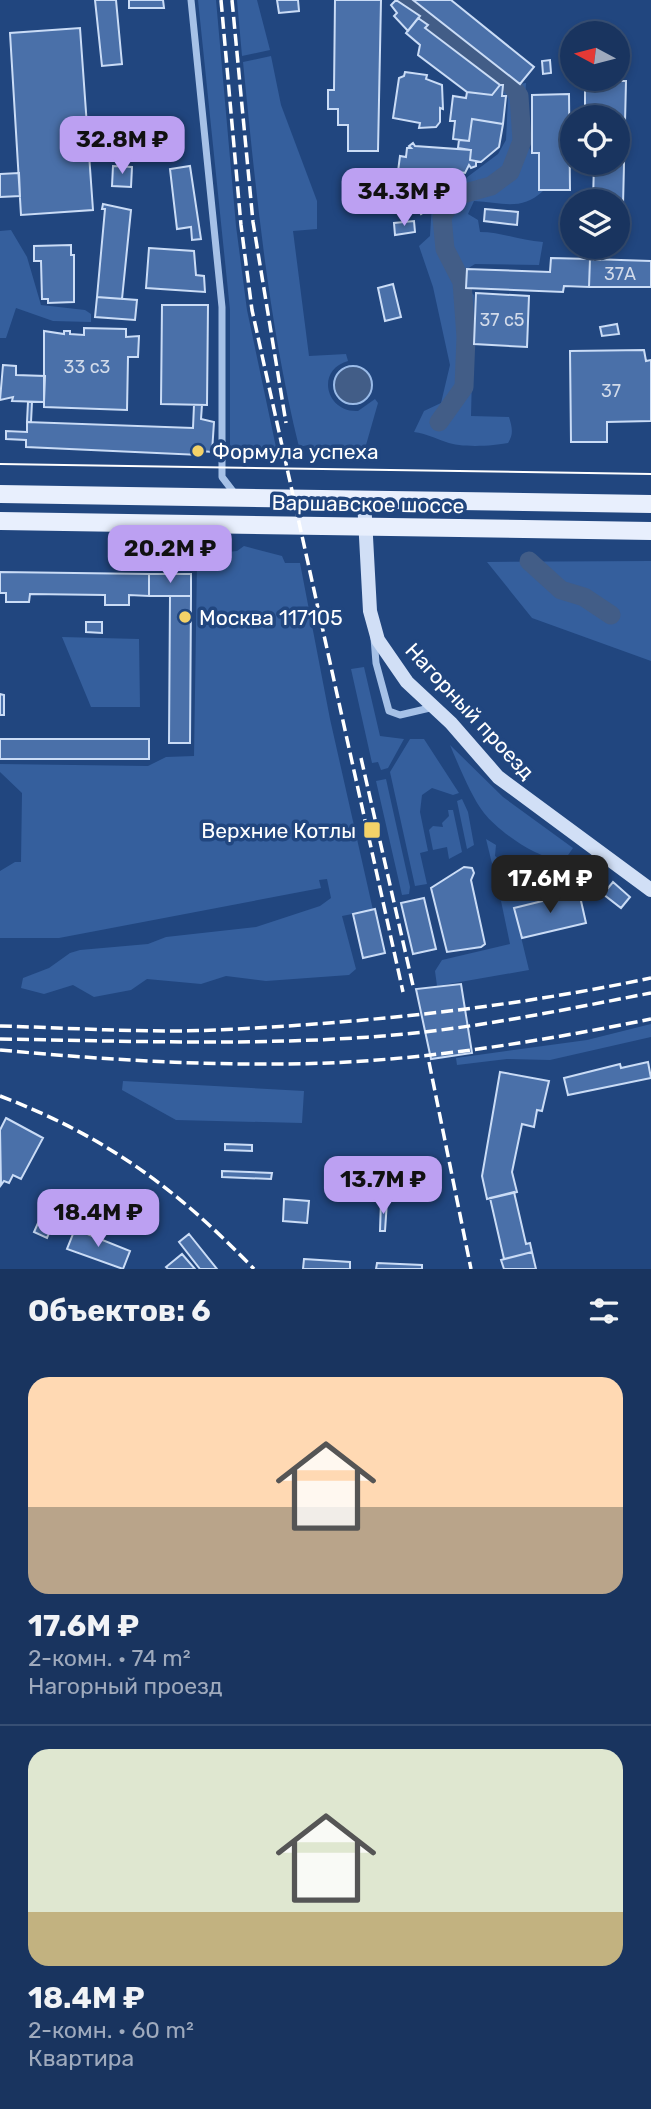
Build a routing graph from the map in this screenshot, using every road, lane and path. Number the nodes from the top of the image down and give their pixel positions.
1 (191, 0) edge
2 (222, 477) junction
3 (0, 494) edge
4 (202, 497) junction
5 (242, 498) junction
6 (364, 500) junction
7 (651, 504) edge
8 (0, 521) edge
9 (364, 528) junction
10 (651, 531) edge
11 (373, 627) junction
12 (435, 707) junction
13 (651, 890) edge

1 - 2 street
2 - 4 street
2 - 5 street
3 - 4 main road, Варшавское шоссе
4 - 5 main road, Варшавское шоссе
5 - 6 main road, Варшавское шоссе
6 - 7 main road, Варшавское шоссе
6 - 9 street, Нагорный проезд
8 - 9 main road, Варшавское шоссе
9 - 10 main road, Варшавское шоссе
9 - 11 street, Нагорный проезд
11 - 12 street, Нагорный проезд
11 - 12 street
12 - 13 street, Нагорный проезд

